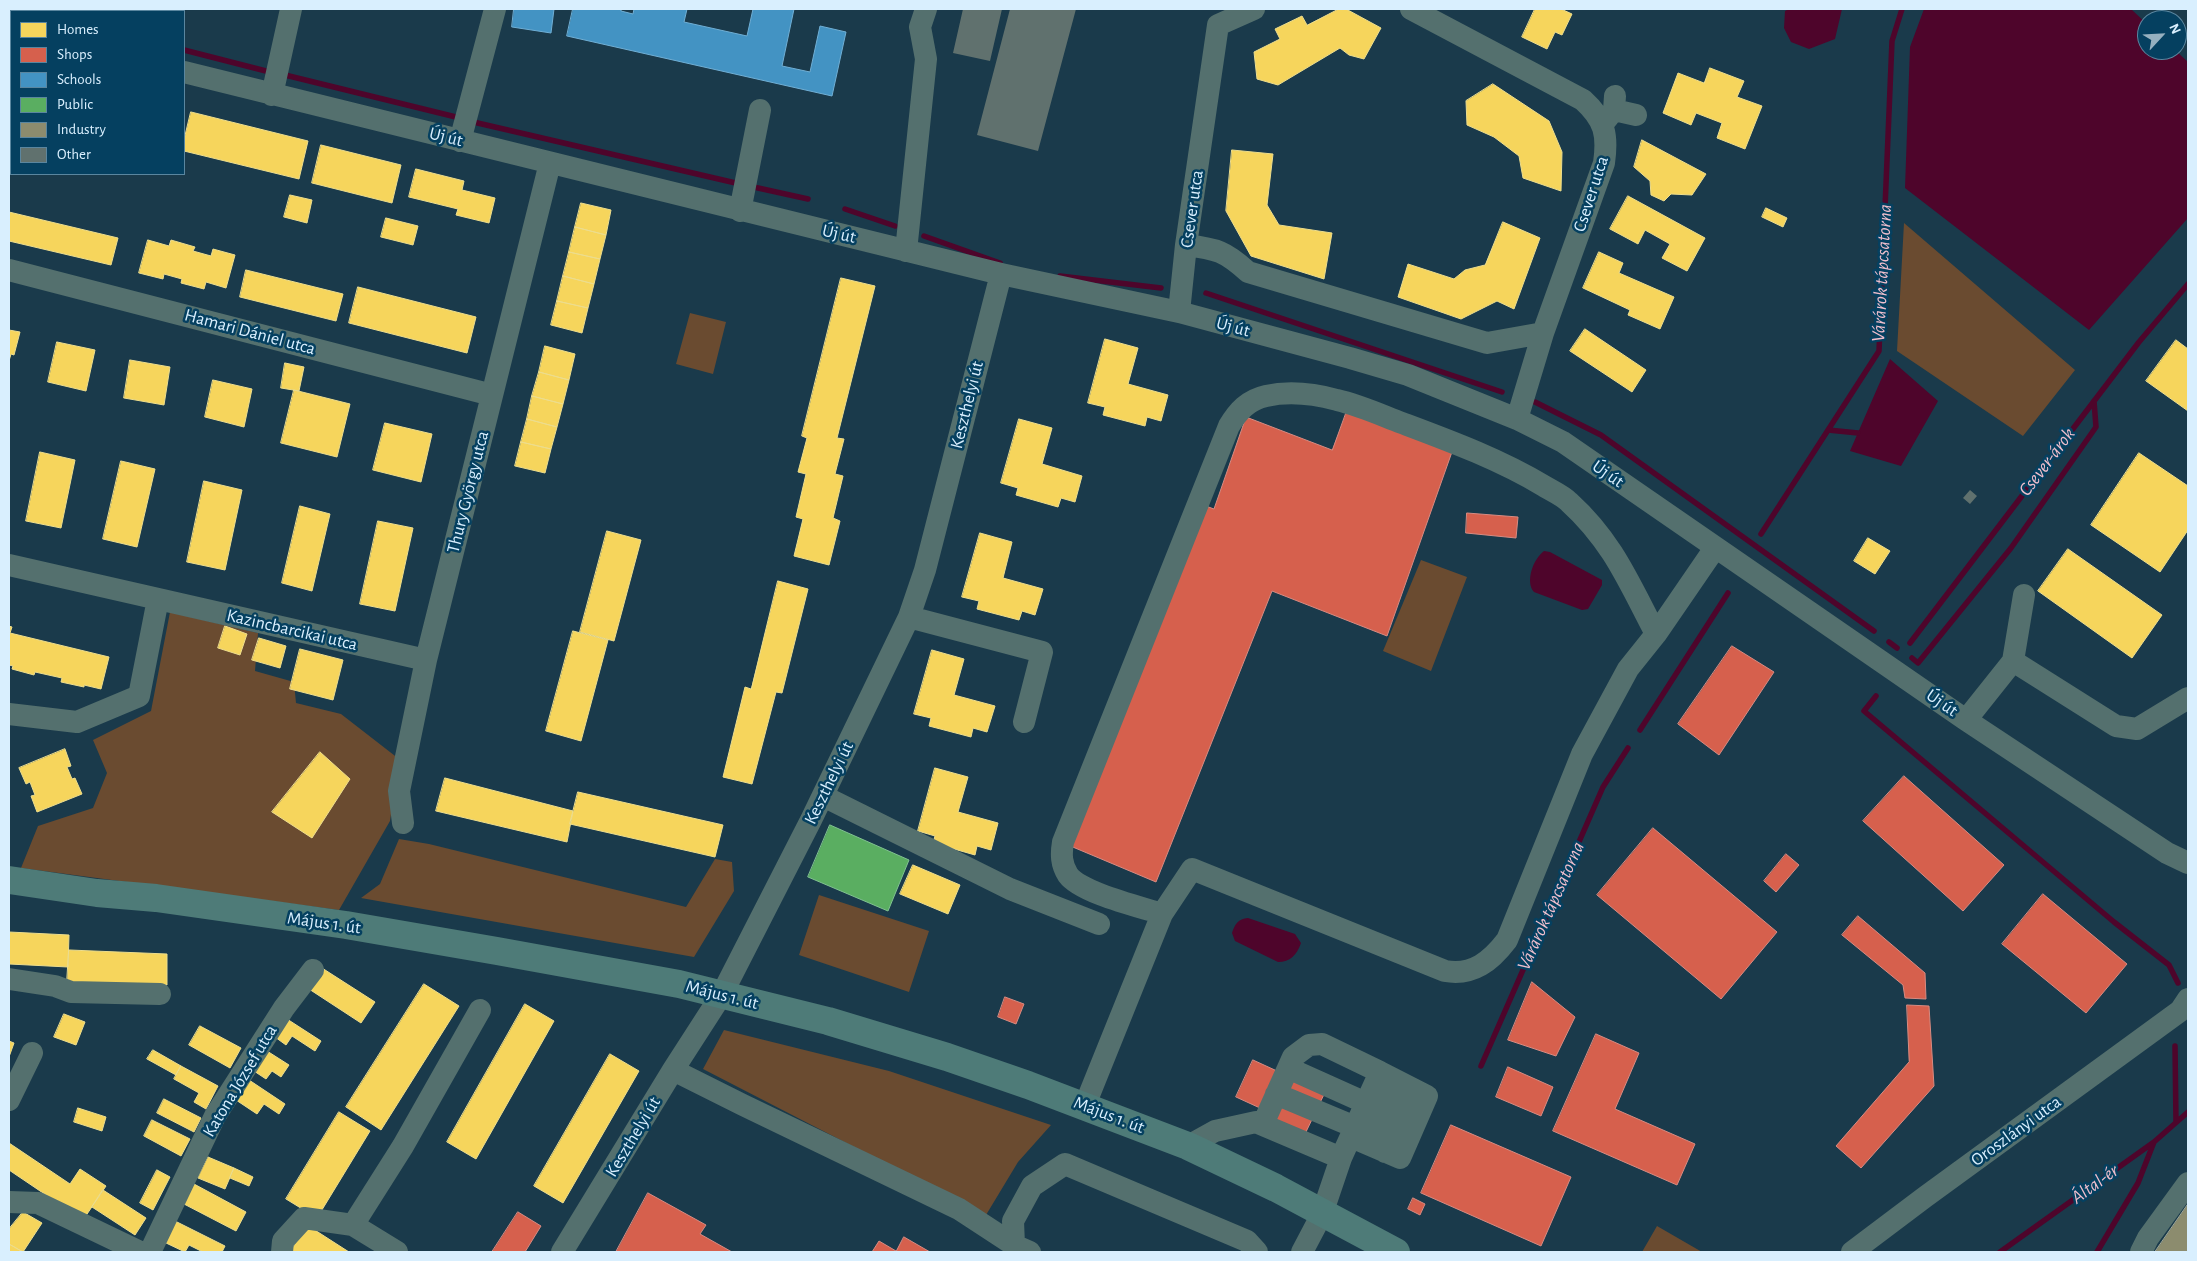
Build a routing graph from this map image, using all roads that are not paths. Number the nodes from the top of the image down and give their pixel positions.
1 (291, 9) edge
2 (496, 9) edge
3 (926, 9) edge
4 (1254, 9) edge
5 (1411, 9) edge
6 (1219, 17) edge
7 (185, 72) edge
8 (272, 95) junction
9 (760, 110) dead end
10 (461, 134) junction
11 (550, 163) junction
12 (743, 193) junction
13 (1186, 245) junction
14 (906, 251) junction
15 (9, 270) edge
16 (1001, 274) junction
17 (1178, 312) junction
18 (1543, 333) junction
19 (492, 395) junction
20 (1517, 419) junction
21 (1715, 548) junction
22 (9, 564) edge
23 (2024, 594) dead end
24 (158, 599) junction
25 (909, 617) junction
26 (1656, 634) junction
27 (426, 660) junction
28 (2013, 661) junction
29 (2188, 698) edge
30 (9, 714) edge
31 (1966, 720) junction
32 (1024, 722) dead end
33 (823, 796) junction
34 (403, 823) dead end
35 (2167, 853) junction
36 (2188, 863) edge
37 (2188, 878) edge
38 (9, 880) edge
39 (1162, 914) junction
40 (1099, 924) dead end
41 (313, 970) dead end
42 (9, 979) edge
43 (160, 994) dead end
44 (722, 994) junction
45 (2186, 1006) edge
46 (480, 1010) dead end
47 (32, 1053) dead end
48 (673, 1070) junction
49 (1380, 1072) junction
50 (1413, 1089) junction
51 (1276, 1095) junction
52 (9, 1100) edge
53 (1085, 1105) junction
54 (1364, 1137) junction
55 (1188, 1146) junction
56 (2188, 1183) edge
57 (9, 1202) edge
58 (1322, 1214) junction
59 (353, 1225) junction
60 (282, 1246) edge
61 (1022, 1248) edge
62 (140, 1252) edge
63 (150, 1252) edge
64 (397, 1252) edge
65 (562, 1252) edge
66 (1257, 1252) edge
67 (1302, 1252) edge
68 (1396, 1252) edge
69 (1852, 1252) edge
70 (2140, 1252) edge

1 - 8 street
2 - 10 street
3 - 14 street
4 - 6 street, Csever utca
5 - 18 street, Csever utca
6 - 13 street, Csever utca
7 - 8 street, Új út
8 - 10 street, Új út
9 - 12 street
10 - 11 street, Új út
11 - 12 street, Új út
11 - 19 street, Thury György utca
12 - 14 street, Új út
13 - 17 street, Csever utca
13 - 18 street
14 - 16 street, Új út
15 - 19 street, Hamari Dániel utca
16 - 17 street, Új út
16 - 25 street, Keszthelyi út
17 - 20 street, Új út
18 - 20 street, Csever utca
19 - 27 street, Thury György utca
20 - 21 street, Új út
21 - 26 street
21 - 31 street, Új út
22 - 24 street, Kazincbarcikai utca
23 - 28 street
24 - 27 street, Kazincbarcikai utca
24 - 30 street
25 - 32 street
25 - 33 street, Keszthelyi út
26 - 39 street
26 - 39 street
27 - 34 street, Thury György utca
28 - 29 street
28 - 31 street
31 - 35 street, Új út
33 - 40 street
33 - 44 street, Keszthelyi út
35 - 36 street, Új út
35 - 37 street, Új út
38 - 44 main road, Május 1. út
39 - 53 street
41 - 63 street, Katona József utca
42 - 43 street
44 - 48 street, Keszthelyi út
44 - 53 main road, Május 1. út
45 - 69 street, Oroszlányi utca
46 - 59 street
47 - 52 street
48 - 61 street
48 - 65 street, Keszthelyi út
49 - 50 street
49 - 51 street
49 - 54 street
50 - 54 street
50 - 54 street
51 - 54 street
51 - 54 street
51 - 55 street
53 - 55 main road, Május 1. út
54 - 58 street
55 - 58 main road, Május 1. út
56 - 70 street
57 - 62 street
58 - 67 street
58 - 68 main road, Május 1. út
59 - 60 street
59 - 64 street
61 - 66 street

